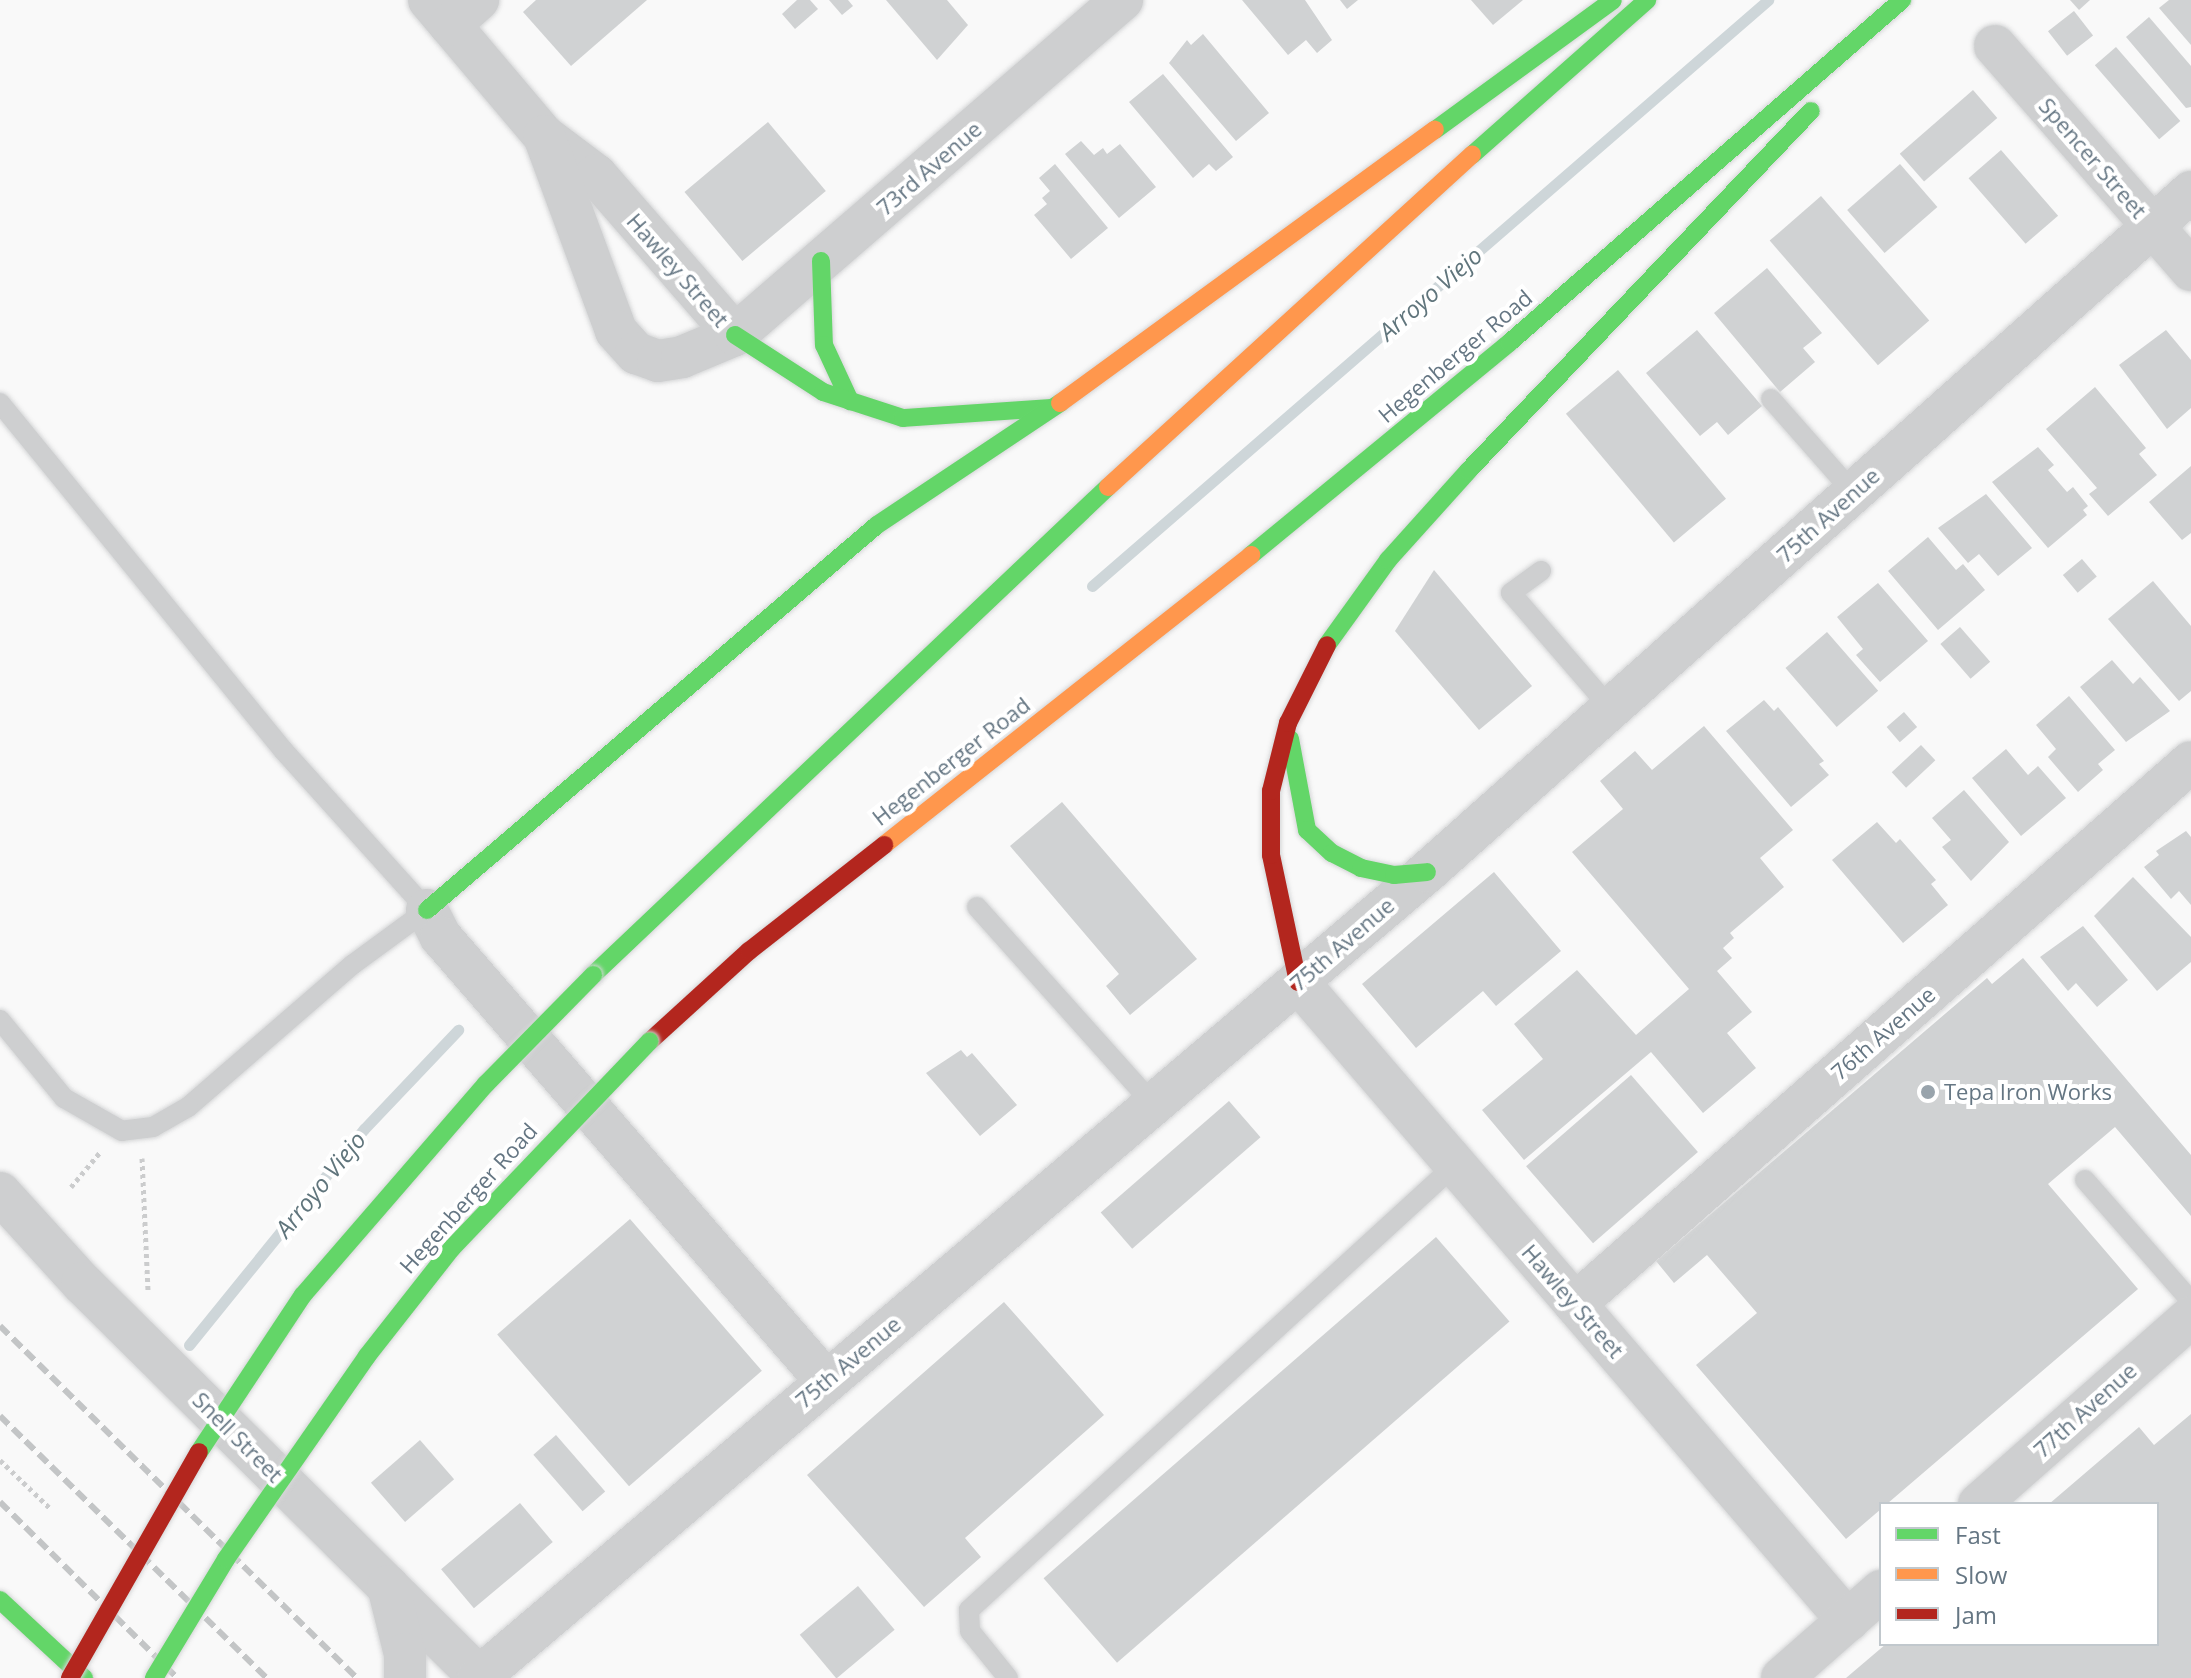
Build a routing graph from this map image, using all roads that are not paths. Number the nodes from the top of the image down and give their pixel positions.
1 (1122, 0) edge
2 (1613, 0) edge
3 (1647, 0) edge
4 (1902, 0) edge
5 (1910, 0) edge
6 (452, 8) edge
7 (1995, 46) dead end
8 (544, 136) junction
9 (2191, 192) edge
10 (2152, 225) junction
11 (821, 261) junction
12 (2191, 270) edge
13 (735, 335) junction
14 (1771, 399) dead end
15 (850, 401) junction
16 (0, 403) edge
17 (1053, 408) junction
18 (1853, 492) junction
19 (1541, 571) dead end
20 (1611, 709) junction
21 (1288, 723) junction
22 (2191, 762) edge
23 (1427, 872) junction
24 (977, 907) dead end
25 (427, 910) junction
26 (1298, 982) junction
27 (0, 1020) edge
28 (1153, 1104) junction
29 (1455, 1165) junction
30 (2085, 1180) dead end
31 (0, 1193) edge
32 (2191, 1301) edge
33 (1575, 1304) junction
34 (2191, 1317) edge
35 (826, 1381) junction
36 (1981, 1502) edge
37 (388, 1585) junction
38 (1879, 1593) edge
39 (0, 1600) edge
40 (1848, 1621) junction
41 (479, 1677) edge
42 (70, 1678) edge
43 (84, 1678) edge
44 (154, 1678) edge
45 (405, 1678) edge
46 (1008, 1678) edge
47 (1782, 1678) edge

1 - 11 street, 73rd Avenue
2 - 17 main road
3 - 42 main road, bridge
4 - 44 main road, Hegenberger Road, bridge
5 - 21 main road
6 - 8 street, Hawley Street
7 - 10 street, Spencer Street
8 - 13 street, Hawley Street
8 - 13 street, Hawley Street
9 - 10 street, 75th Avenue
10 - 12 street, Spencer Street
10 - 18 street, 75th Avenue
11 - 13 street, 73rd Avenue
11 - 15 main road
13 - 15 main road
14 - 18 lane
15 - 17 main road
16 - 25 lane
17 - 25 main road
18 - 20 street, 75th Avenue
19 - 20 lane
20 - 23 street, 75th Avenue
21 - 23 main road
21 - 26 main road
22 - 33 street, 76th Avenue
23 - 26 street, 75th Avenue
24 - 28 lane
25 - 27 lane
25 - 35 street
26 - 28 street, 75th Avenue
26 - 29 street, Hawley Street
28 - 35 street, 75th Avenue
29 - 33 street, Hawley Street
29 - 46 lane
30 - 32 lane
31 - 37 street, Snell Street
33 - 40 street, Hawley Street
34 - 36 street, 77th Avenue
35 - 41 street, 75th Avenue
37 - 41 street, Snell Street
37 - 45 street
38 - 40 street
39 - 43 main road
40 - 47 street

